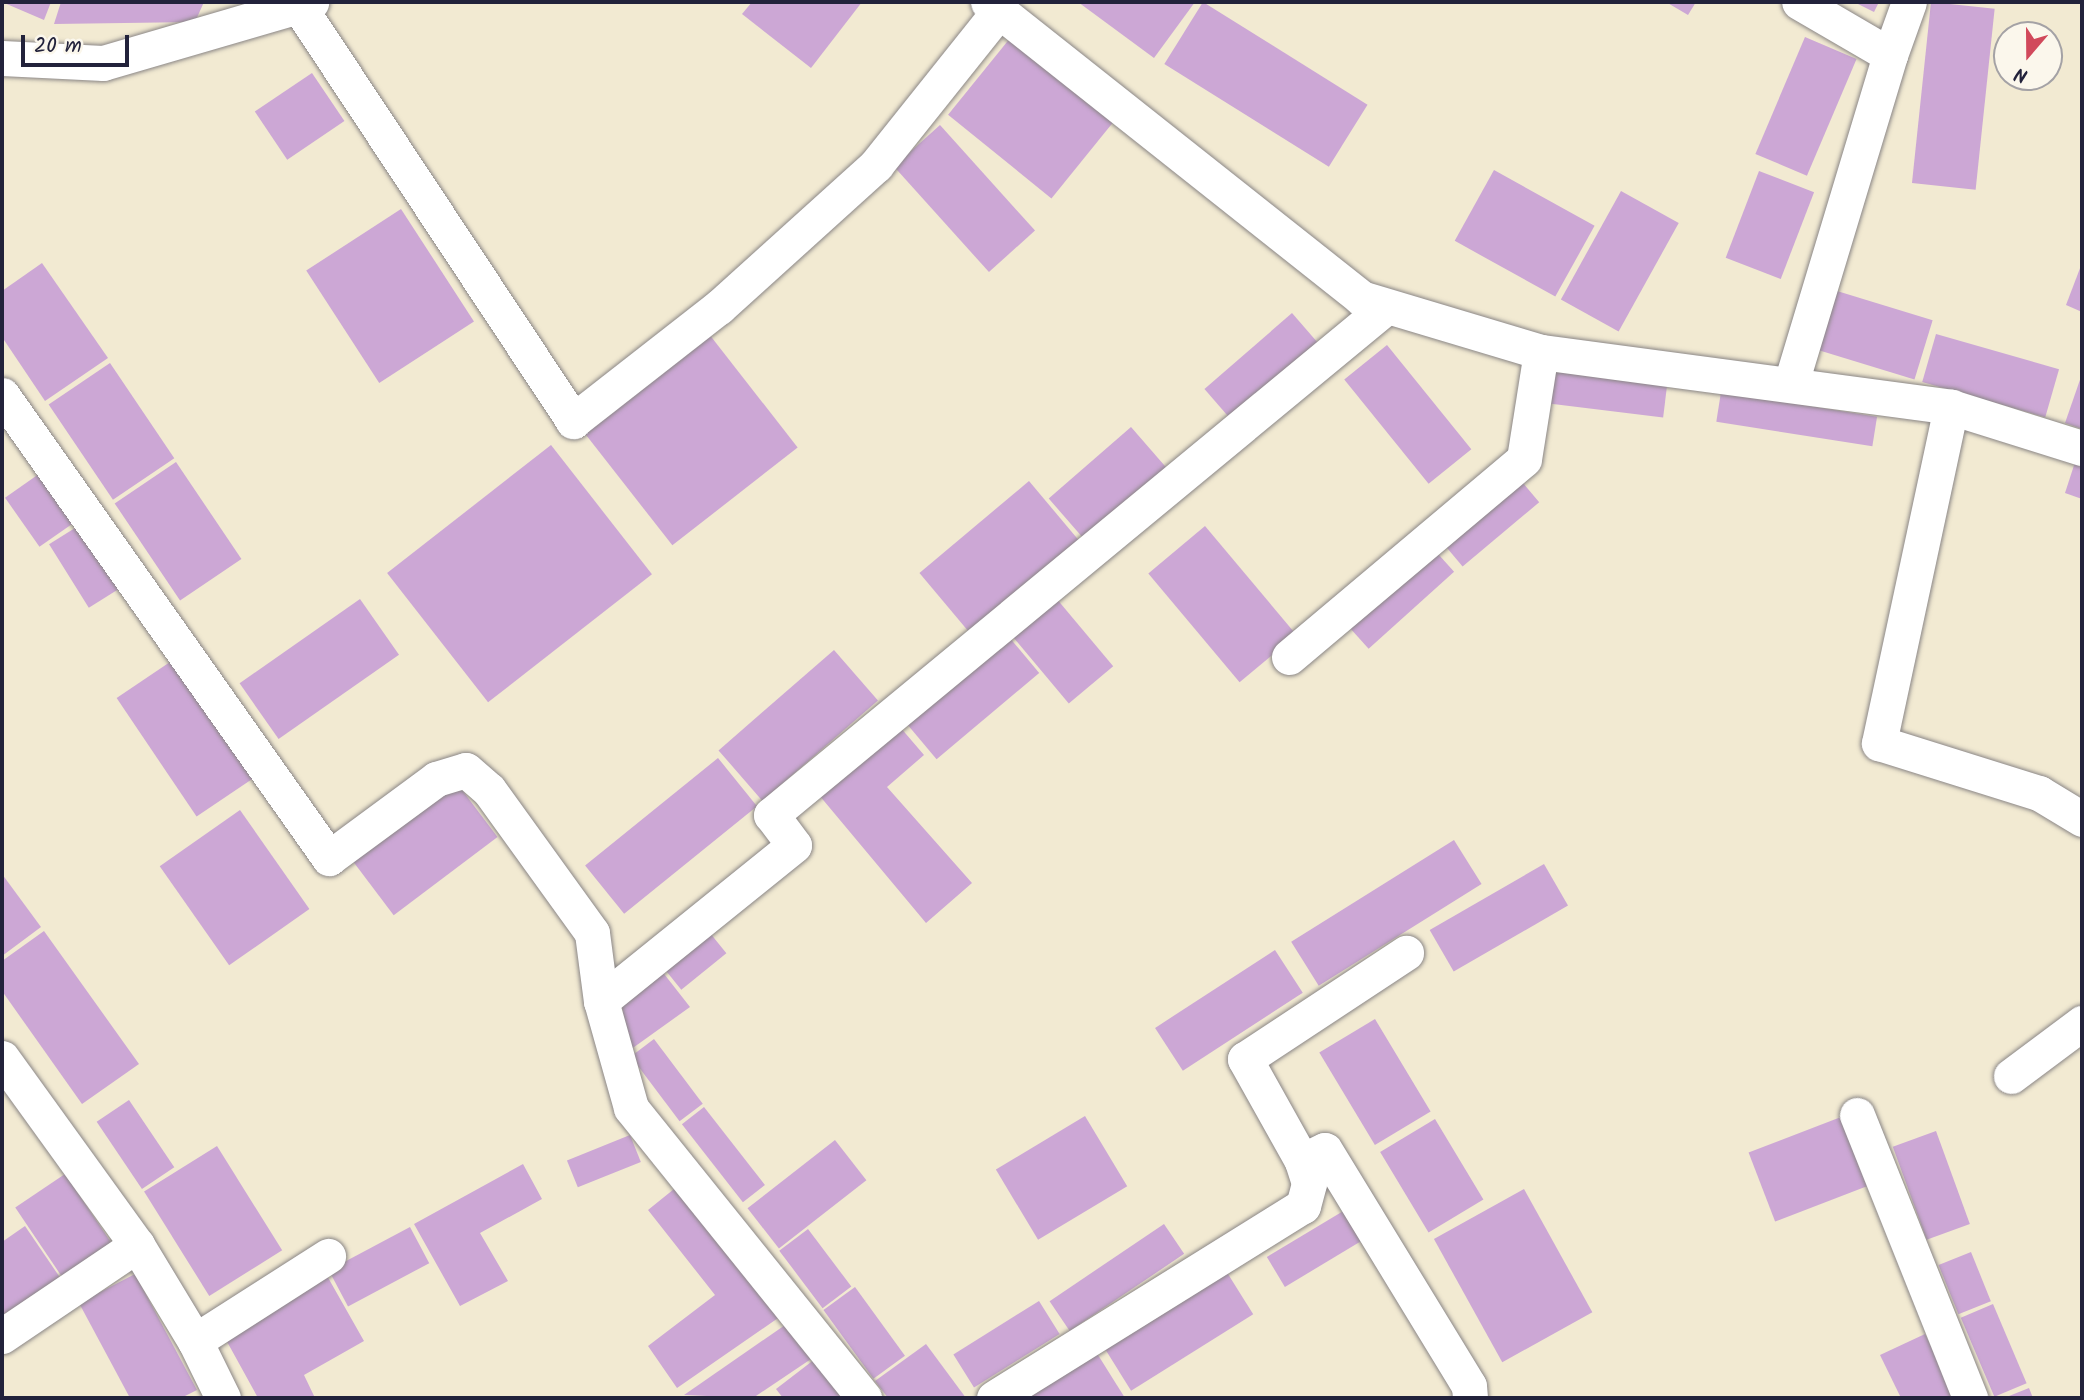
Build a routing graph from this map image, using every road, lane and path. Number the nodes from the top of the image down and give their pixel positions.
1 (1799, 2) edge
2 (1909, 2) edge
3 (304, 4) edge
4 (994, 6) edge
5 (1890, 55) junction
6 (2, 58) edge
7 (1386, 307) junction
8 (1541, 352) junction
9 (1791, 383) junction
10 (2, 395) edge
11 (1951, 407) junction
12 (2082, 448) edge
13 (1289, 657) dead end
14 (2082, 819) edge
15 (1406, 953) dead end
16 (601, 1001) junction
17 (2082, 1023) edge
18 (2, 1058) edge
19 (2011, 1076) dead end
20 (1857, 1115) dead end
21 (1302, 1161) junction
22 (137, 1245) junction
23 (328, 1256) dead end
24 (2, 1336) edge
25 (195, 1341) junction
26 (223, 1398) edge
27 (864, 1398) edge
28 (995, 1398) edge
29 (1470, 1398) edge
30 (1970, 1398) edge

1 - 5 street
2 - 5 street
3 - 4 street
3 - 6 street
4 - 7 street
5 - 9 street
7 - 8 street
7 - 16 street
8 - 9 street
8 - 13 street
9 - 11 street
10 - 16 street
11 - 12 street
11 - 14 street
15 - 21 street
16 - 27 street
17 - 19 street
18 - 22 street
20 - 30 street
21 - 28 street
21 - 29 street
22 - 24 street
22 - 25 street
23 - 25 street
25 - 26 street

